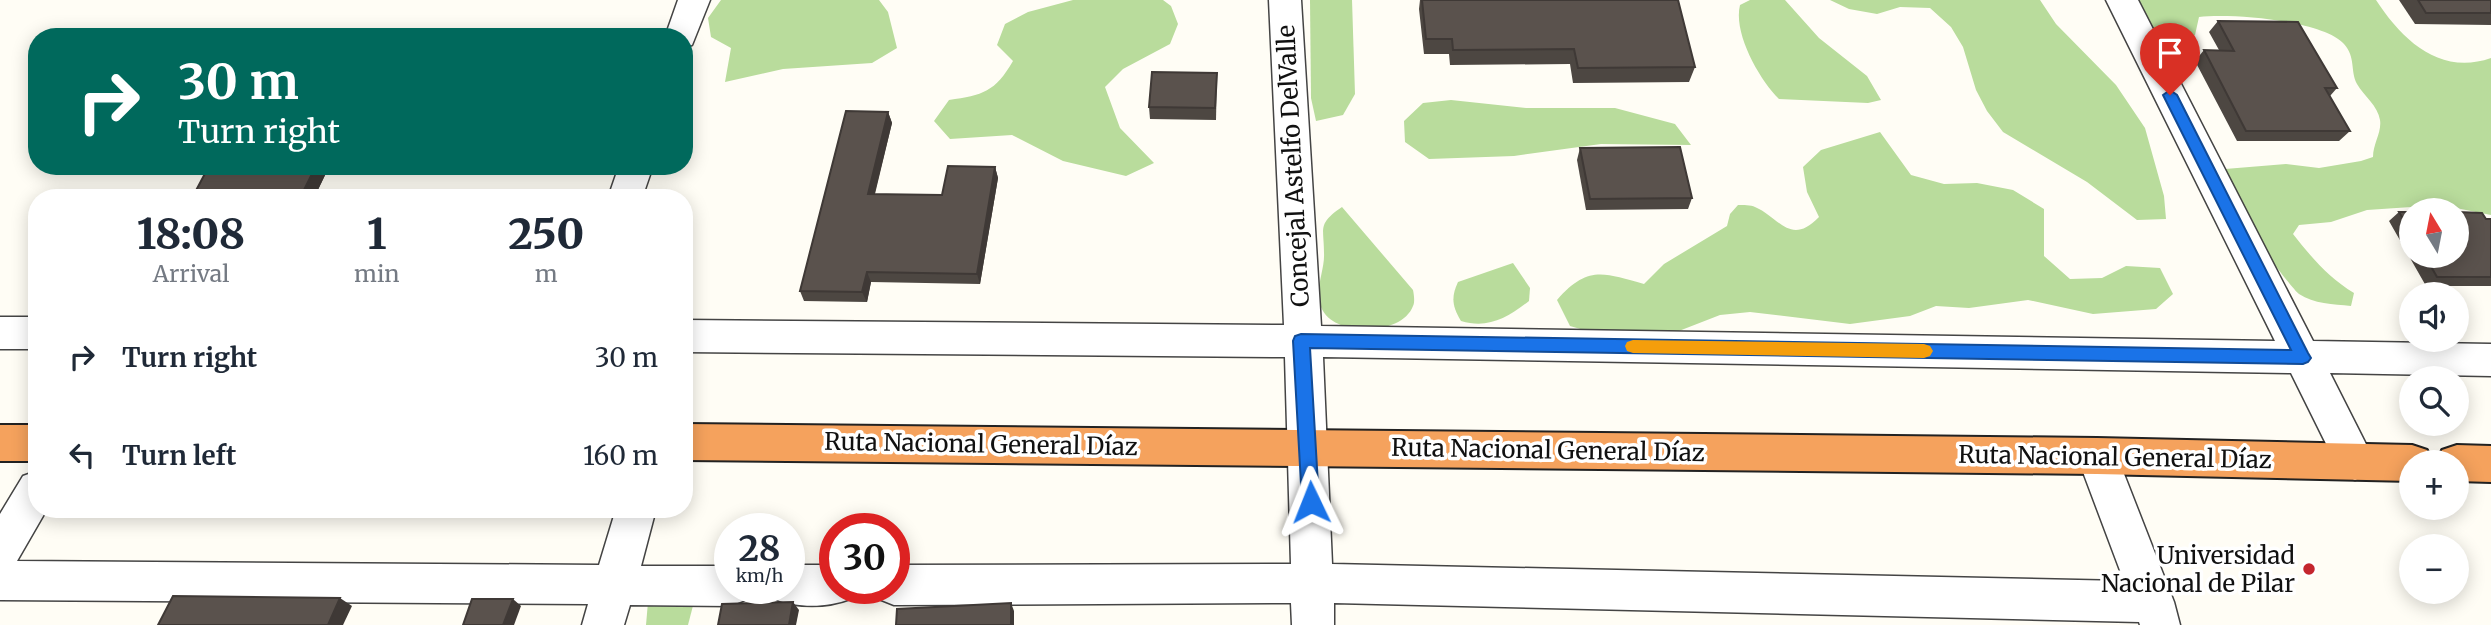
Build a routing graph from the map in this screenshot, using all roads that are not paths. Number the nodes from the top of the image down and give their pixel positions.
1 (694, 0) edge
2 (1285, 0) edge
3 (2122, 0) edge
4 (684, 28) edge
5 (0, 333) edge
6 (28, 333) edge
7 (693, 336) edge
8 (1301, 341) junction
9 (2303, 358) junction
10 (2491, 360) edge
11 (693, 442) edge
12 (0, 443) edge
13 (28, 443) edge
14 (1309, 447) junction
15 (2097, 456) junction
16 (2355, 462) junction
17 (2399, 463) edge
18 (2469, 463) edge
19 (2491, 464) edge
20 (28, 504) edge
21 (634, 518) edge
22 (0, 552) edge
23 (0, 580) edge
24 (1313, 583) junction
25 (910, 585) edge
26 (615, 586) junction
27 (714, 586) edge
28 (2157, 614) edge
29 (603, 625) edge
30 (1313, 625) edge

1 - 4 street
2 - 8 street, Concejal Astelfo DelValle
3 - 9 street
5 - 6 street
7 - 8 street
8 - 9 street
8 - 14 street, Concejal Astelfo DelValle
9 - 10 street
9 - 16 street
11 - 14 highway, Ruta Nacional General Díaz
12 - 13 highway
14 - 15 highway, Ruta Nacional General Díaz
14 - 24 street, Concejal Astelfo DelValle
15 - 16 highway, Ruta Nacional General Díaz
15 - 28 street
16 - 17 highway, Ruta Nacional General Díaz
18 - 19 highway
20 - 22 street
21 - 26 street
23 - 26 street
24 - 25 street
24 - 28 street
24 - 30 street, Concejal Astelfo DelValle
26 - 27 street
26 - 29 street

